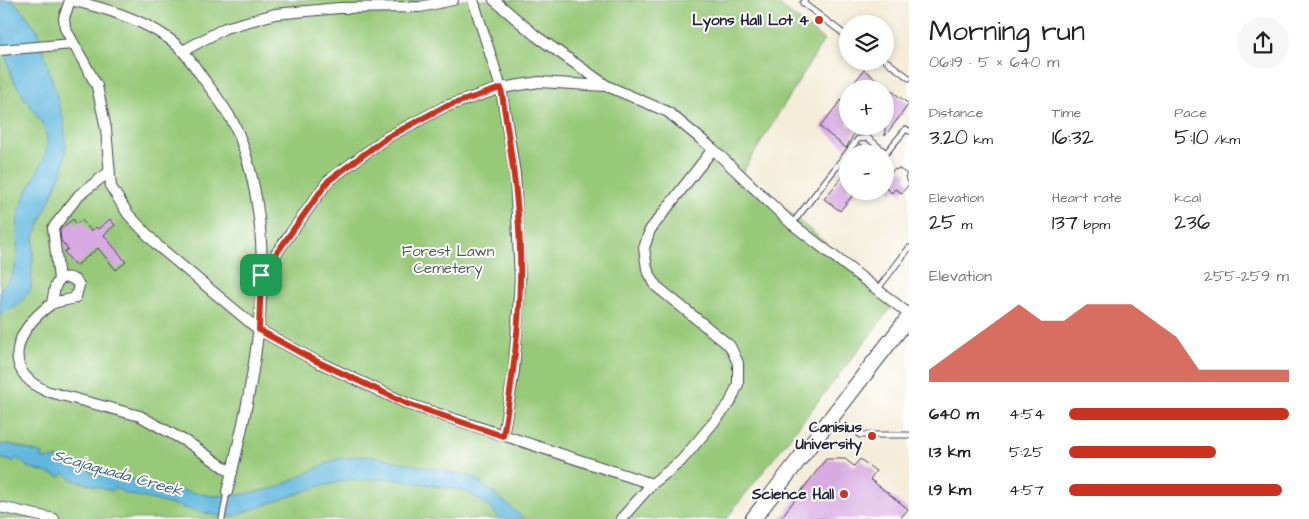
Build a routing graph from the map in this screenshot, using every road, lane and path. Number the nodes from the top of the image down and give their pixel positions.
1 (70, 0) edge
2 (453, 0) edge
3 (473, 0) edge
4 (494, 0) edge
5 (805, 0) edge
6 (839, 30) edge
7 (74, 44) junction
8 (1, 50) edge
9 (183, 51) junction
10 (894, 67) edge
11 (909, 78) edge
12 (607, 86) junction
13 (501, 88) junction
14 (909, 131) edge
15 (713, 149) junction
16 (109, 172) junction
17 (792, 224) junction
18 (909, 248) edge
19 (261, 275) junction
20 (59, 279) junction
21 (876, 290) junction
22 (52, 303) junction
23 (909, 316) edge
24 (259, 330) junction
25 (860, 435) dead end
26 (909, 435) edge
27 (503, 436) junction
28 (232, 473) junction
29 (652, 484) junction
30 (227, 492) joint
31 (0, 507) edge
32 (54, 519) edge
33 (222, 519) edge
34 (621, 519) edge
35 (753, 519) edge

1 - 7 street
1 - 9 street
2 - 9 street
3 - 13 street
4 - 12 street
5 - 6 lane
7 - 8 street
7 - 16 street
9 - 19 street
10 - 11 lane
12 - 13 street
12 - 15 street
13 - 19 street
13 - 27 street
14 - 17 lane
15 - 17 street
15 - 29 street
16 - 20 street
16 - 24 street
17 - 21 street
18 - 21 lane
19 - 24 street
20 - 22 street
20 - 22 street
21 - 23 street
22 - 28 street
23 - 35 main road
24 - 27 street
24 - 28 street
25 - 26 lane
27 - 29 street
28 - 30 street
29 - 34 street
30 - 33 lane
31 - 32 street

